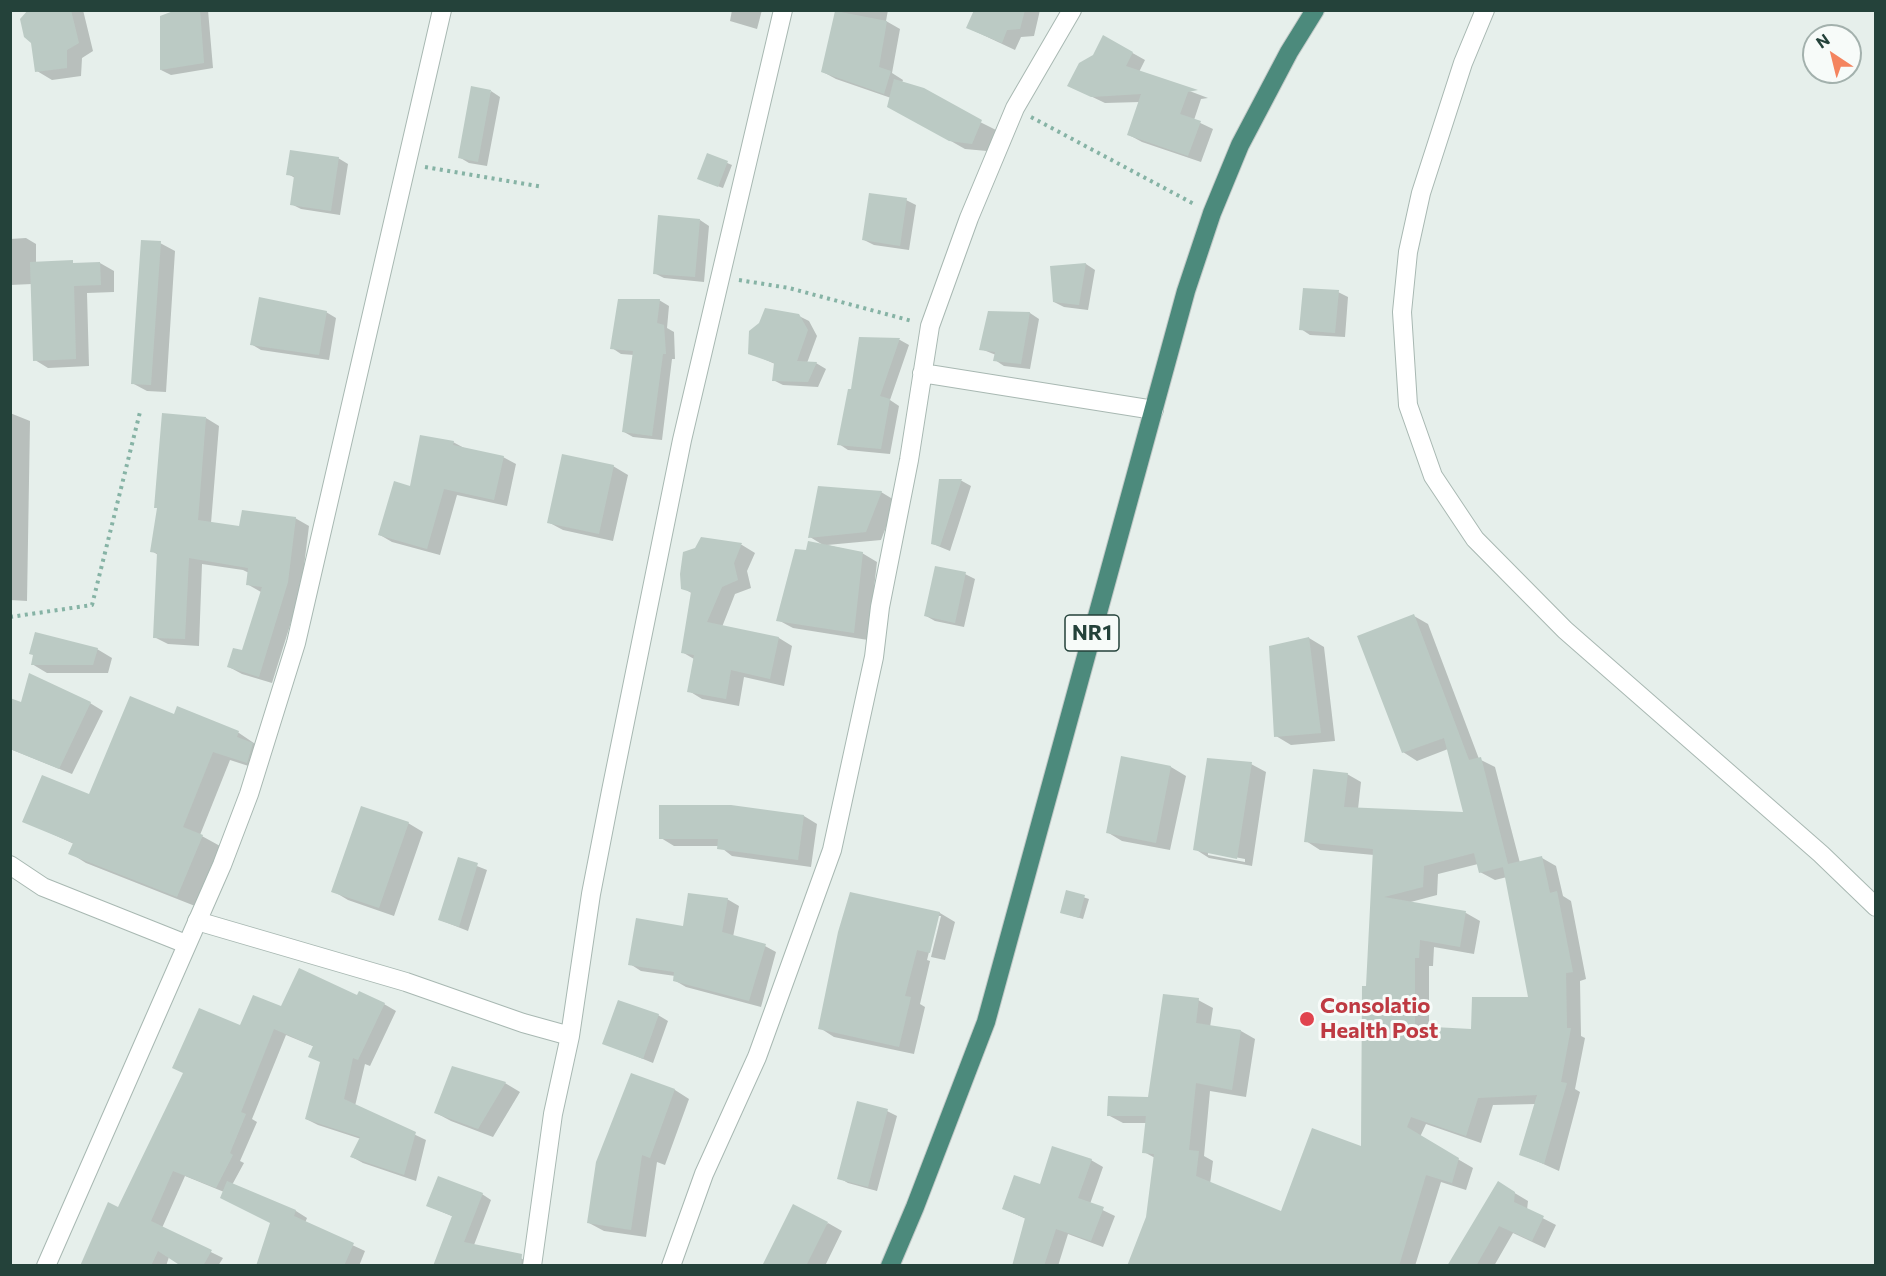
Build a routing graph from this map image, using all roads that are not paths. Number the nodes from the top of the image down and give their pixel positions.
1 (442, 10) edge
2 (783, 10) edge
3 (1072, 10) edge
4 (1315, 10) edge
5 (1485, 10) edge
6 (922, 373) junction
7 (1154, 410) junction
8 (10, 865) edge
9 (1875, 907) edge
10 (197, 921) junction
11 (186, 944) junction
12 (570, 1036) junction
13 (46, 1266) edge
14 (531, 1266) edge
15 (671, 1266) edge
16 (890, 1266) edge

1 - 10 street
2 - 12 street
3 - 6 street
4 - 7 highway, NR1
5 - 9 street
6 - 7 street
6 - 15 street
7 - 16 highway, NR1
8 - 11 street
10 - 11 street
10 - 12 street
11 - 13 street
12 - 14 street

